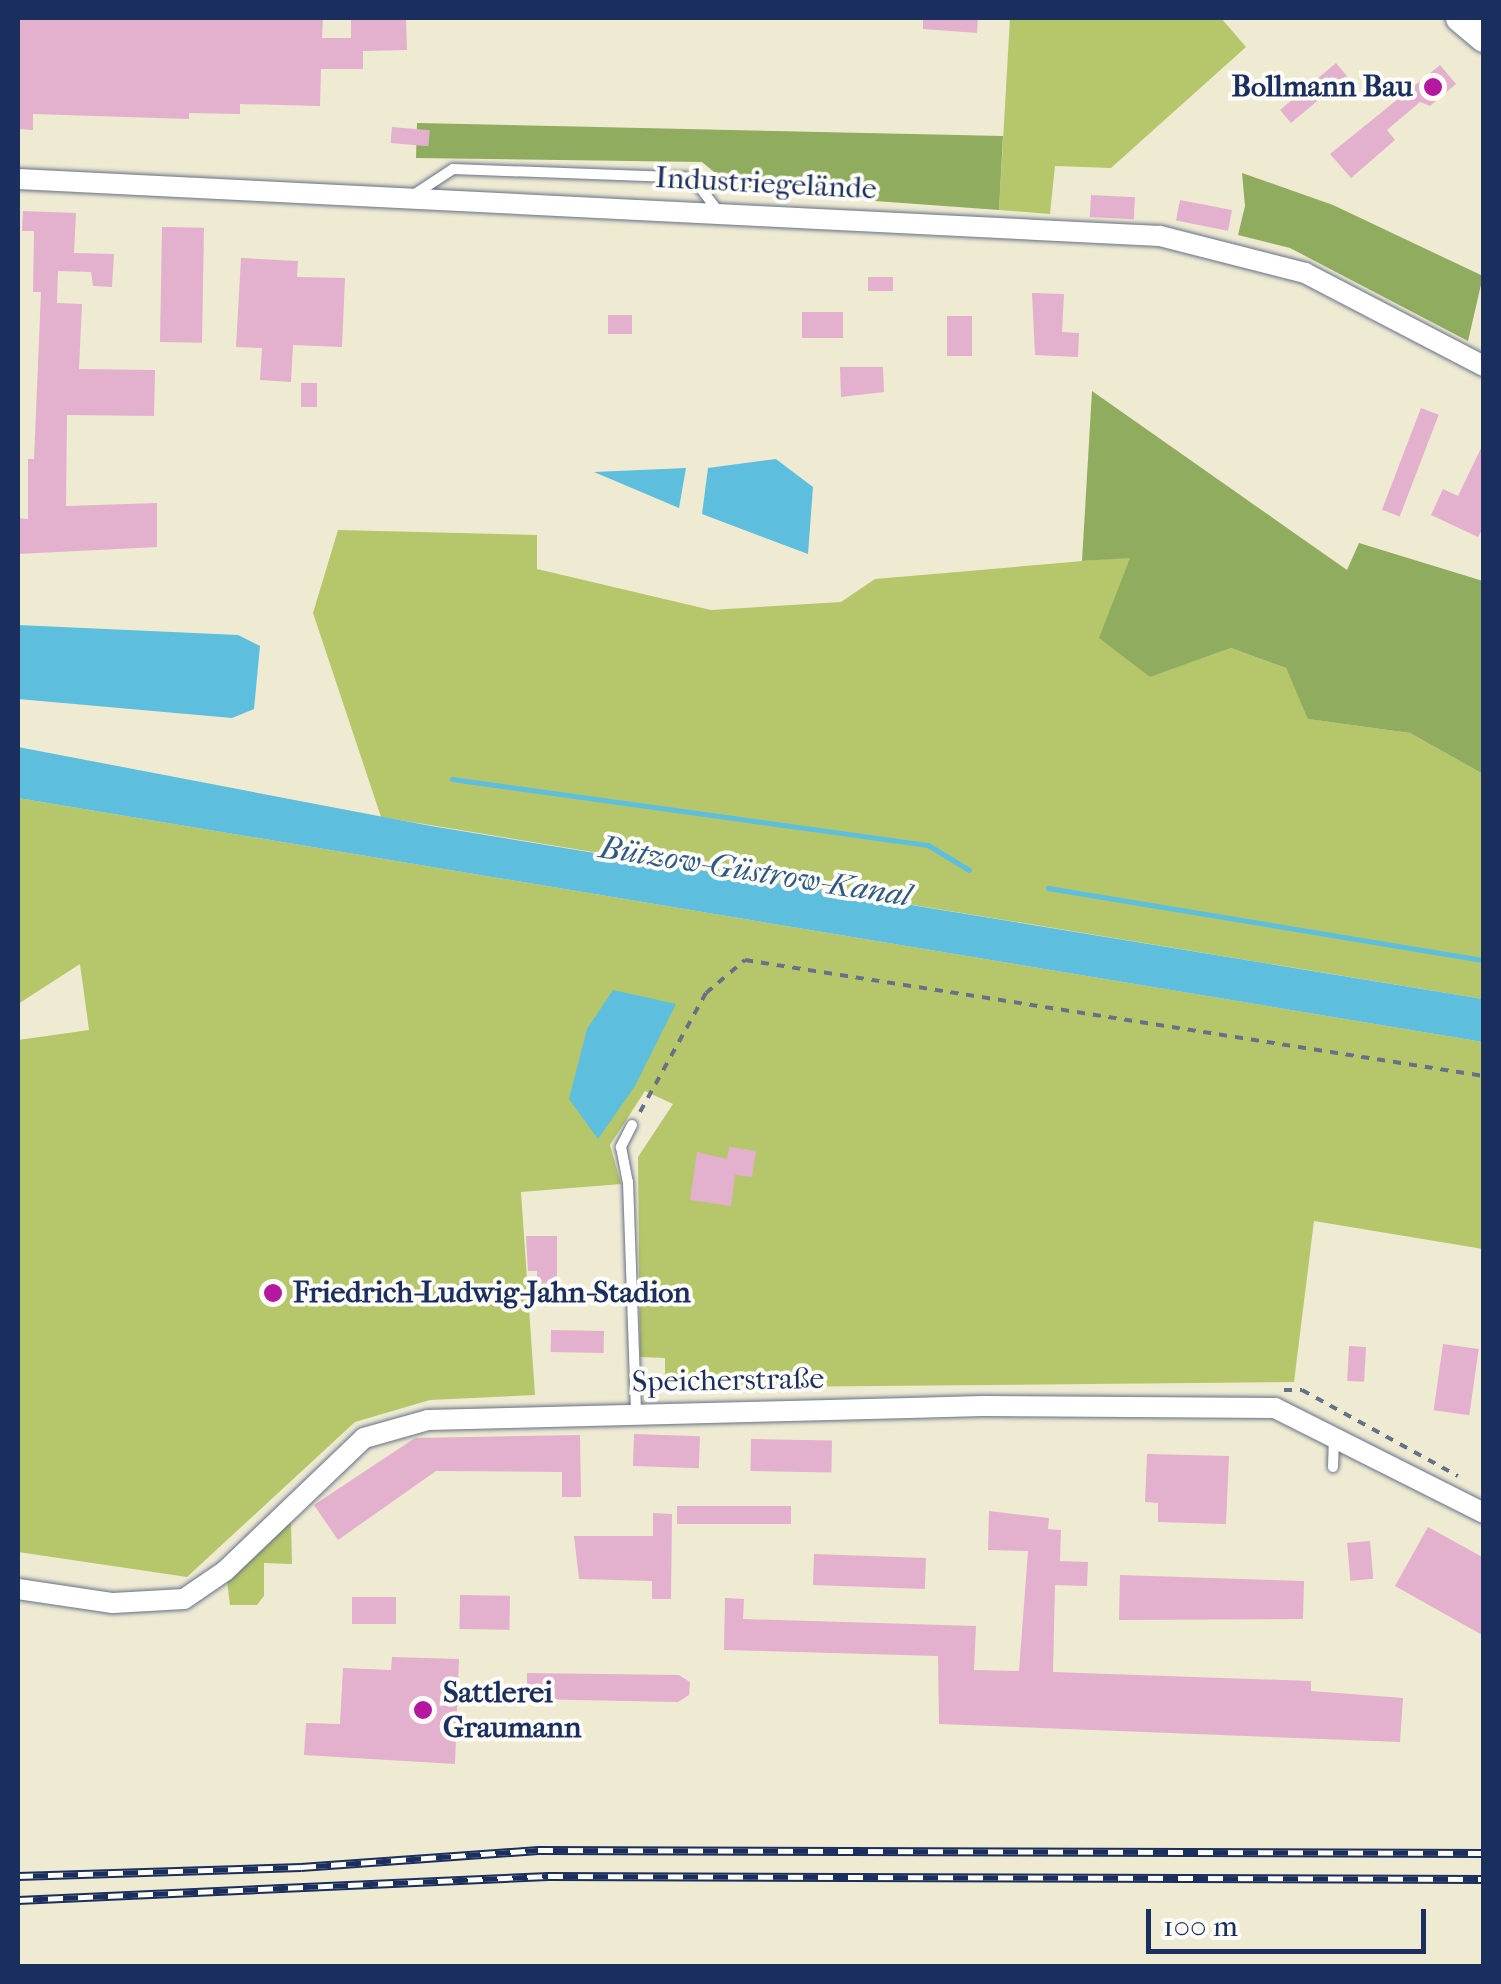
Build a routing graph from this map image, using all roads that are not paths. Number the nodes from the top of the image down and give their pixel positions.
1 (1460, 18) edge
2 (1484, 38) edge
3 (18, 179) edge
4 (411, 197) junction
5 (718, 210) junction
6 (1484, 366) edge
7 (632, 1125) road end
8 (636, 1414) junction
9 (1334, 1433) junction
10 (1333, 1467) dead end
11 (1484, 1514) edge
12 (18, 1588) edge

1 - 2 street
3 - 4 street, Industriegelände
4 - 5 street, Industriegelände
4 - 5 lane
5 - 6 street, Industriegelände
7 - 8 lane
8 - 9 street, Speicherstraße
8 - 12 street, Speicherstraße
9 - 10 lane
9 - 11 street, Speicherstraße

